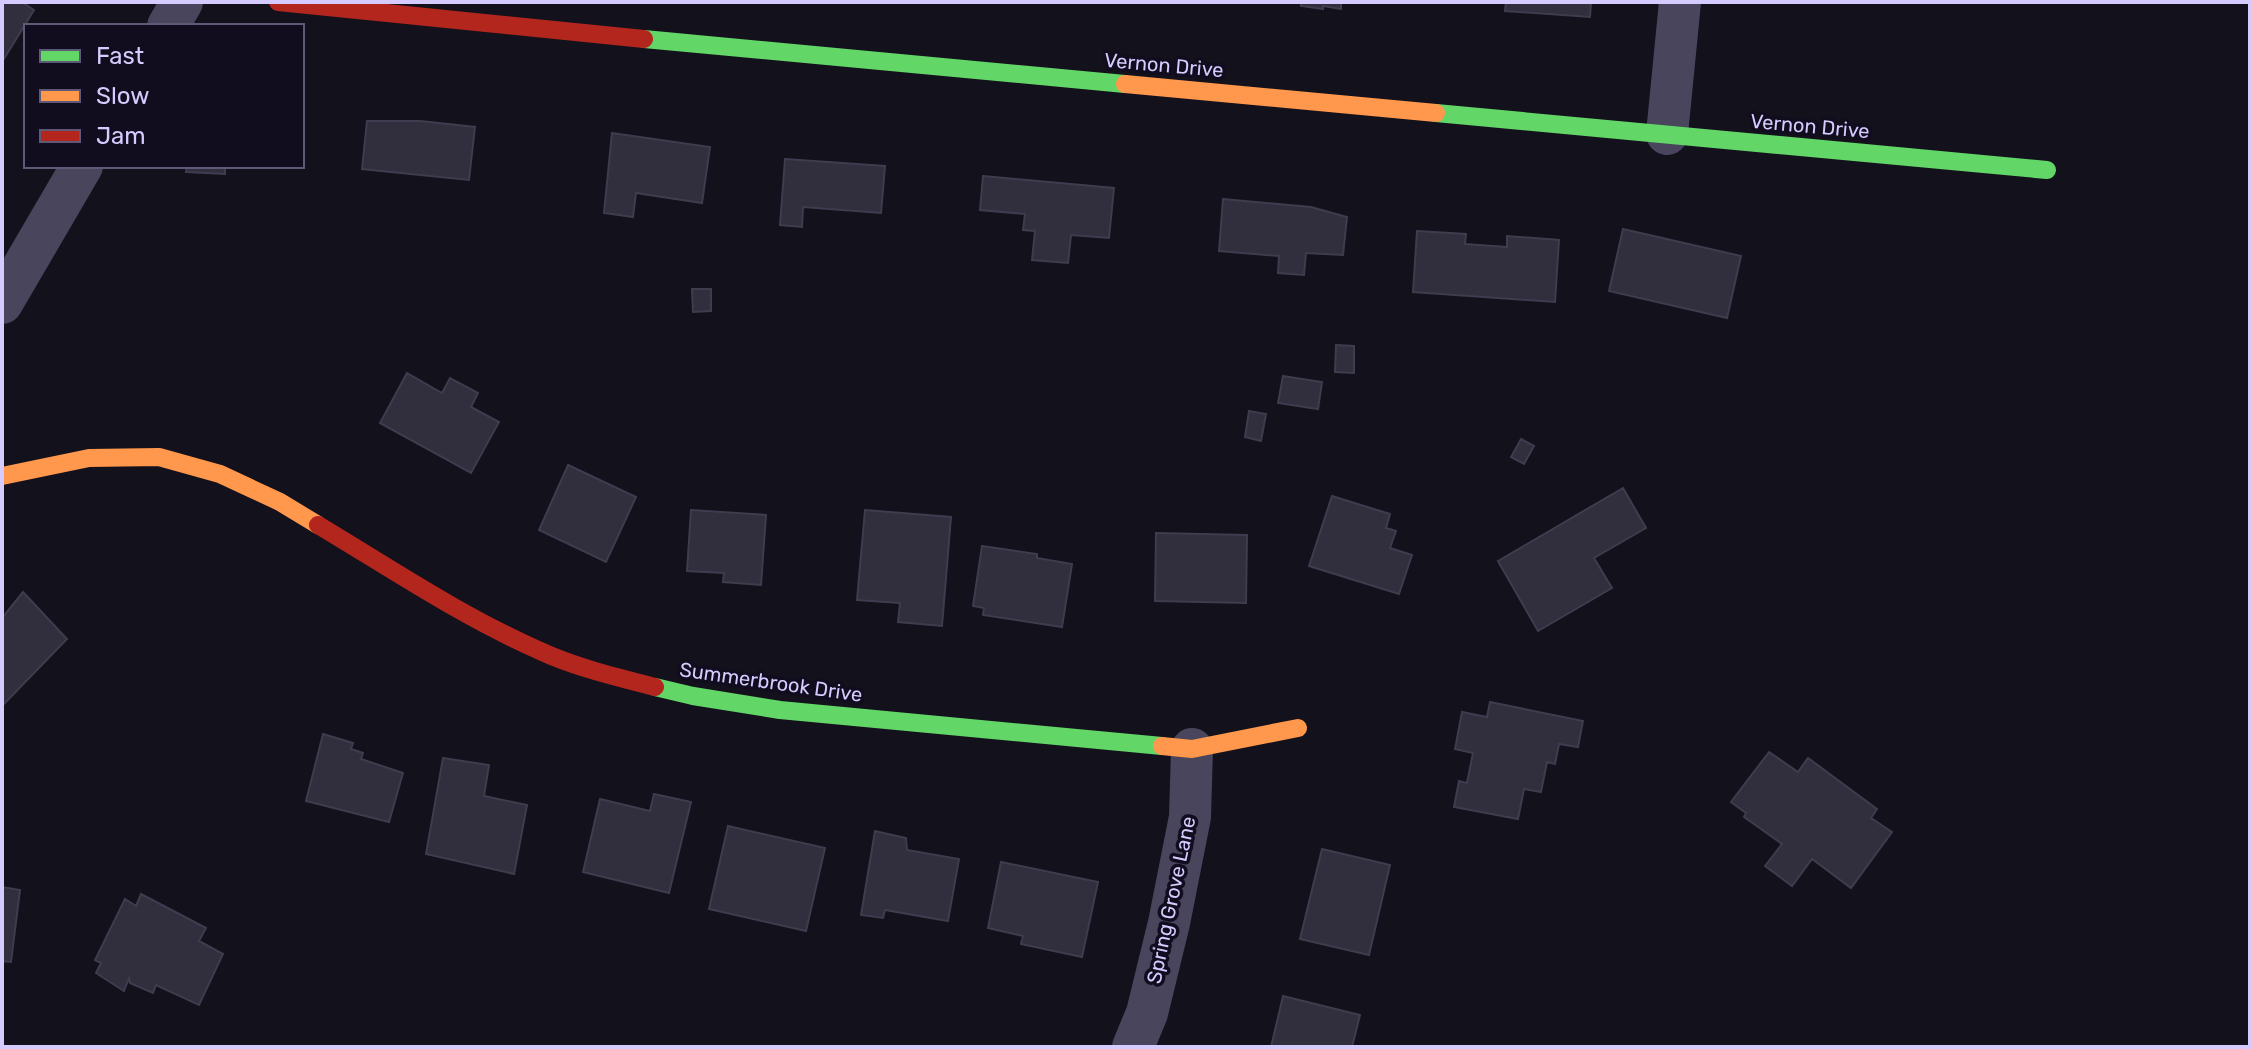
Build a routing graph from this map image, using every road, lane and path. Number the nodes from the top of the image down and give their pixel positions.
1 (182, 2) edge
2 (278, 2) edge
3 (1680, 2) edge
4 (169, 24) edge
5 (1667, 134) junction
6 (81, 168) edge
7 (2047, 170) dead end
8 (2, 303) edge
9 (2, 476) edge
10 (1298, 728) dead end
11 (1192, 749) junction
12 (1133, 1047) edge

1 - 4 street
2 - 5 street, Vernon Drive
3 - 5 street
5 - 7 street, Vernon Drive
6 - 8 street
9 - 11 street, Summerbrook Drive
10 - 11 street, Summerbrook Drive
11 - 12 street, Spring Grove Lane

